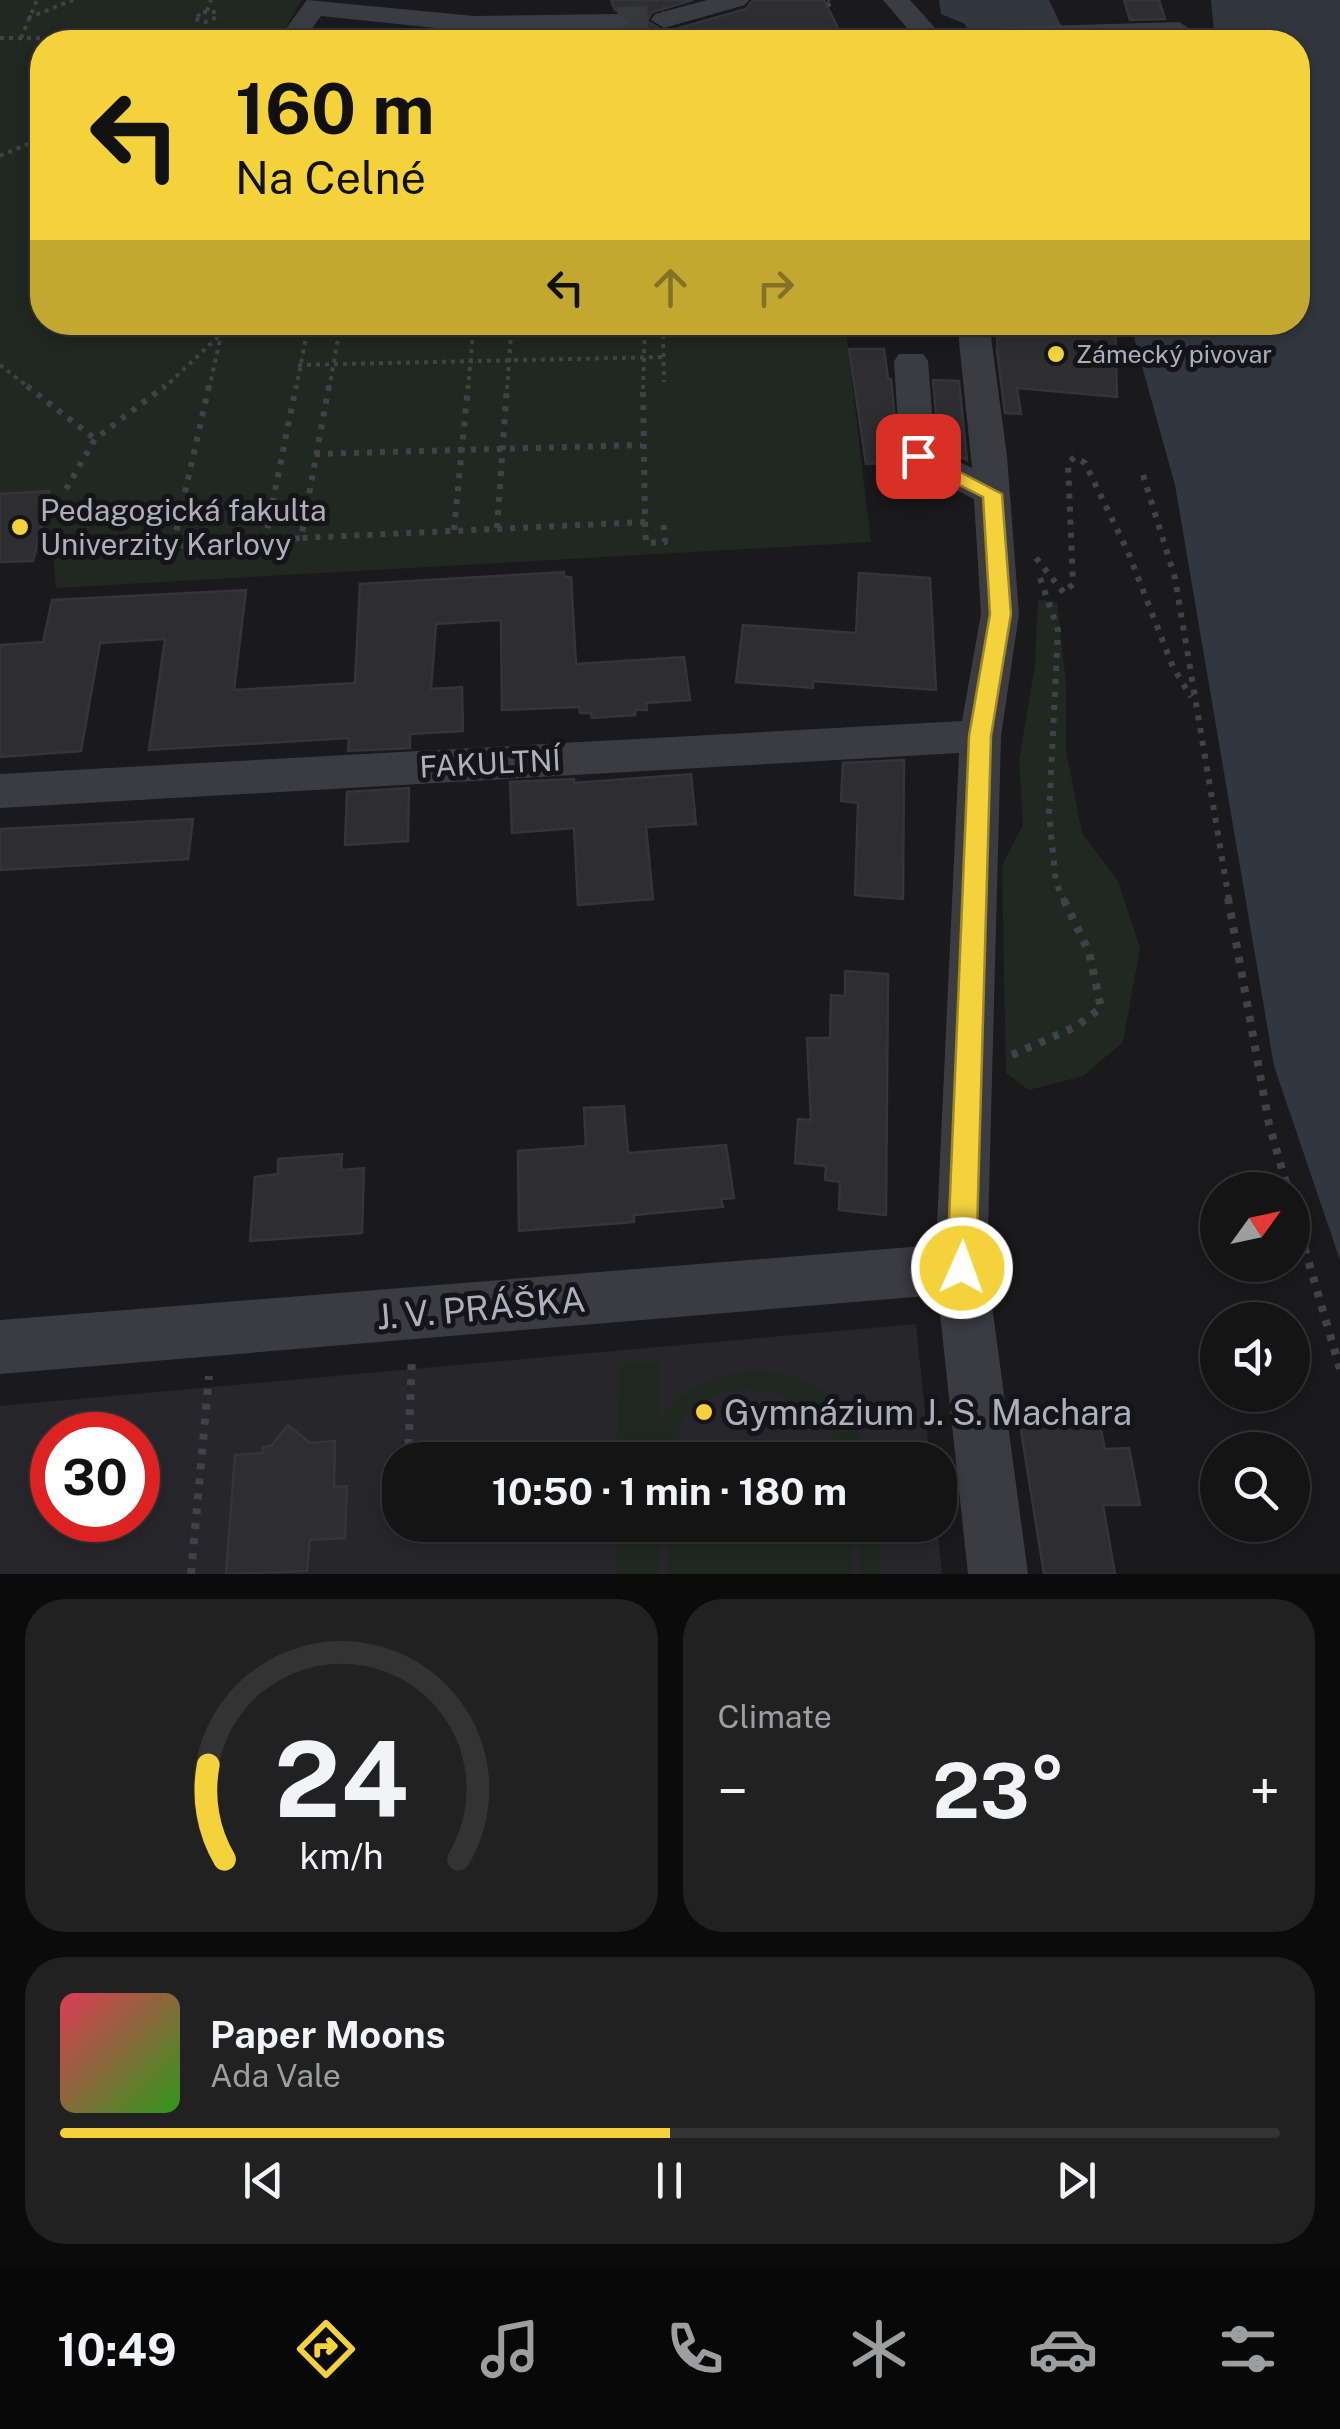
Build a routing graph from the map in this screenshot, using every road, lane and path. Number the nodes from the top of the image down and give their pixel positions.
1 (37, 0) edge
2 (73, 0) edge
3 (211, 0) edge
4 (736, 0) edge
5 (896, 0) edge
6 (317, 4) edge
7 (207, 12) junction
8 (28, 18) junction
9 (664, 20) tunnel mouth
10 (206, 22) junction
11 (618, 22) tunnel mouth
12 (203, 30) edge
13 (288, 30) edge
14 (922, 30) edge
15 (0, 38) edge
16 (21, 38) junction
17 (30, 38) edge
18 (30, 143) edge
19 (0, 156) edge
20 (219, 335) edge
21 (221, 335) edge
22 (306, 335) edge
23 (338, 335) edge
24 (473, 335) edge
25 (511, 335) edge
26 (644, 335) edge
27 (974, 335) edge
28 (663, 336) dead end
29 (644, 357) junction
30 (664, 357) junction
31 (509, 358) junction
32 (470, 360) junction
33 (910, 361) dead end
34 (0, 364) edge
35 (298, 365) junction
36 (334, 365) junction
37 (664, 382) dead end
38 (95, 439) junction
39 (641, 445) junction
40 (461, 450) junction
41 (502, 450) junction
42 (315, 454) junction
43 (1143, 475) dead end
44 (66, 490) dead end
45 (992, 494) junction
46 (663, 518) dead end
47 (645, 522) junction
48 (497, 528) junction
49 (454, 530) junction
50 (301, 538) junction
51 (264, 541) junction
52 (1173, 667) joint
53 (1193, 700) junction
54 (980, 736) junction
55 (0, 791) edge
56 (1037, 1043) dead end
57 (1283, 1172) edge
58 (1310, 1266) edge
59 (962, 1268) junction
60 (417, 1314) junction
61 (214, 1330) junction
62 (0, 1347) edge
63 (1340, 1369) edge
64 (408, 1442) edge
65 (192, 1574) edge
66 (998, 1574) edge

1 - 8 path
2 - 8 path
3 - 7 path
4 - 9 street
5 - 14 street
6 - 11 street
6 - 13 street
7 - 10 path
7 - 10 path
8 - 16 path
10 - 12 path
15 - 16 path
16 - 17 path
18 - 19 path
20 - 38 path
21 - 51 path
22 - 35 path
23 - 36 path
24 - 32 path
25 - 31 path
26 - 29 path
27 - 45 street
28 - 30 path
29 - 30 path
29 - 31 path
29 - 39 path
30 - 37 path
31 - 32 path
31 - 41 path
32 - 36 path
32 - 40 path
33 - 45 street
34 - 38 path
35 - 36 path
35 - 51 path
36 - 42 path
38 - 44 path
39 - 41 path
39 - 47 path
40 - 41 path
40 - 42 path
40 - 49 path
41 - 48 path
42 - 50 path
43 - 53 path
45 - 54 street
46 - 47 path
47 - 48 path
48 - 49 path
49 - 50 path
50 - 51 path
52 - 53 path
52 - 56 path
53 - 57 path
54 - 55 street, FAKULTNÍ
54 - 59 street
58 - 63 path
59 - 60 street, J. V. PRÁŠKA
59 - 66 street
60 - 61 street, J. V. PRÁŠKA
60 - 64 path
61 - 62 street, J. V. PRÁŠKA
61 - 65 path

